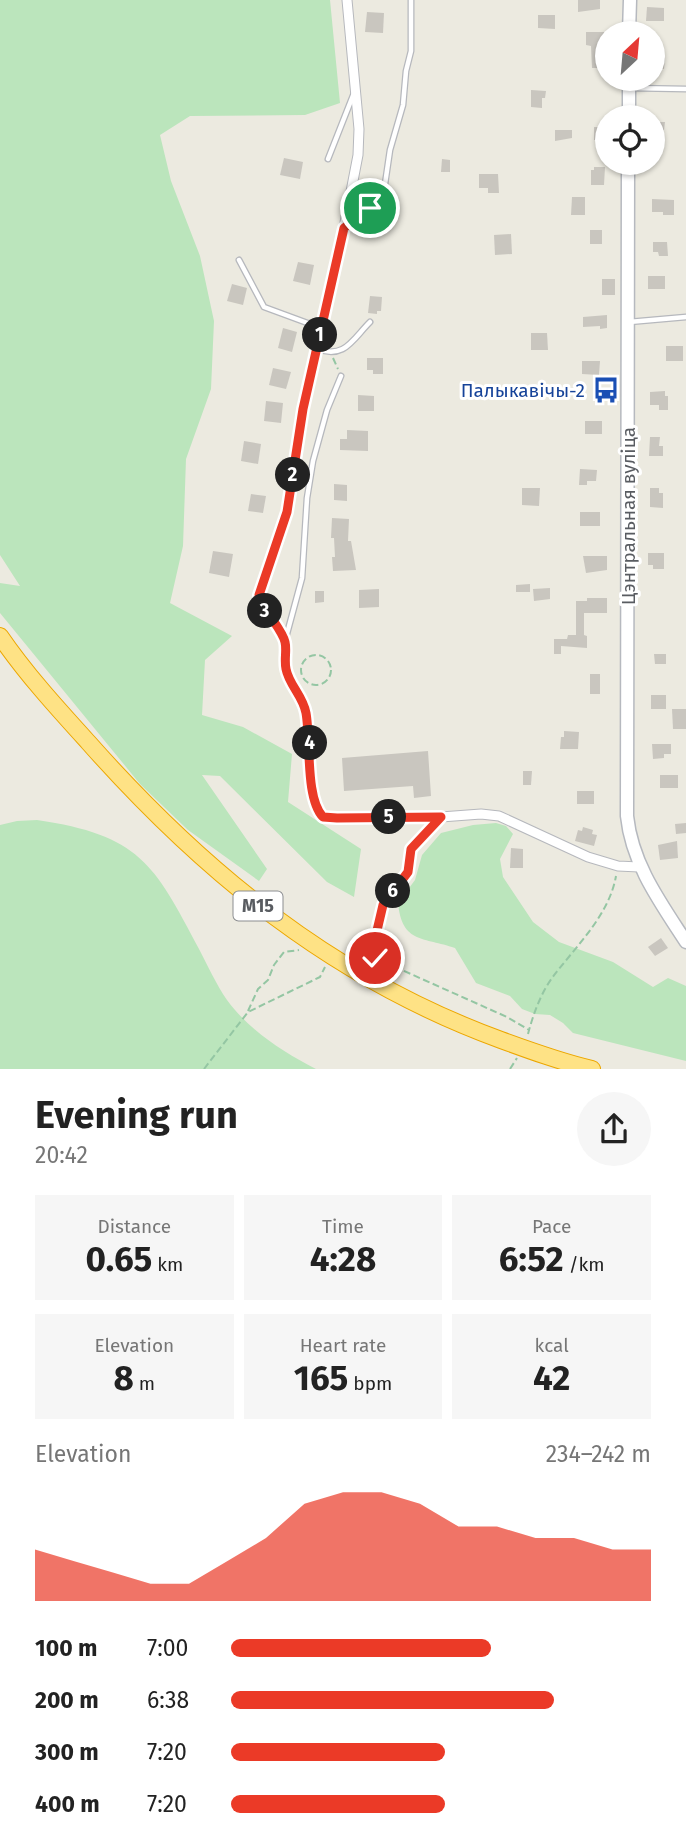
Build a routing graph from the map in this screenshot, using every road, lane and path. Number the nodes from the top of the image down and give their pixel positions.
1 (348, 0) edge
2 (411, 0) edge
3 (630, 0) edge
4 (629, 21) edge
5 (665, 87) edge
6 (355, 89) junction
7 (686, 89) edge
8 (328, 159) dead end
9 (628, 175) edge
10 (344, 228) junction
11 (239, 260) dead end
12 (686, 317) edge
13 (370, 322) dead end
14 (628, 322) junction
15 (322, 328) junction
16 (316, 349) junction
17 (331, 354) junction
18 (341, 376) joint
19 (0, 636) edge
20 (285, 642) junction
21 (320, 684) joint
22 (441, 817) junction
23 (618, 866) junction
24 (639, 867) junction
25 (686, 942) edge
26 (315, 947) junction
27 (331, 957) junction
28 (248, 1012) junction
29 (529, 1030) junction
30 (523, 1048) junction
31 (204, 1069) edge
32 (510, 1069) edge
33 (592, 1069) edge

1 - 6 street
2 - 10 lane
3 - 4 street
5 - 7 lane
6 - 8 lane
6 - 10 street
9 - 14 street, Цэнтральная вуліца
10 - 15 street
11 - 15 lane
12 - 14 lane
13 - 17 lane
14 - 24 street, Цэнтральная вуліца
15 - 16 street
16 - 17 lane
16 - 20 street
17 - 18 path
18 - 20 lane
19 - 26 highway, М15
20 - 22 street
21 - 21 path
22 - 23 street
22 - 29 path
23 - 24 street
23 - 29 path
24 - 25 street, Цэнтральная вуліца
26 - 27 highway, М15
26 - 28 path
27 - 28 path
27 - 30 highway, М15
28 - 31 path
29 - 30 path
30 - 32 path
30 - 33 highway, М15

